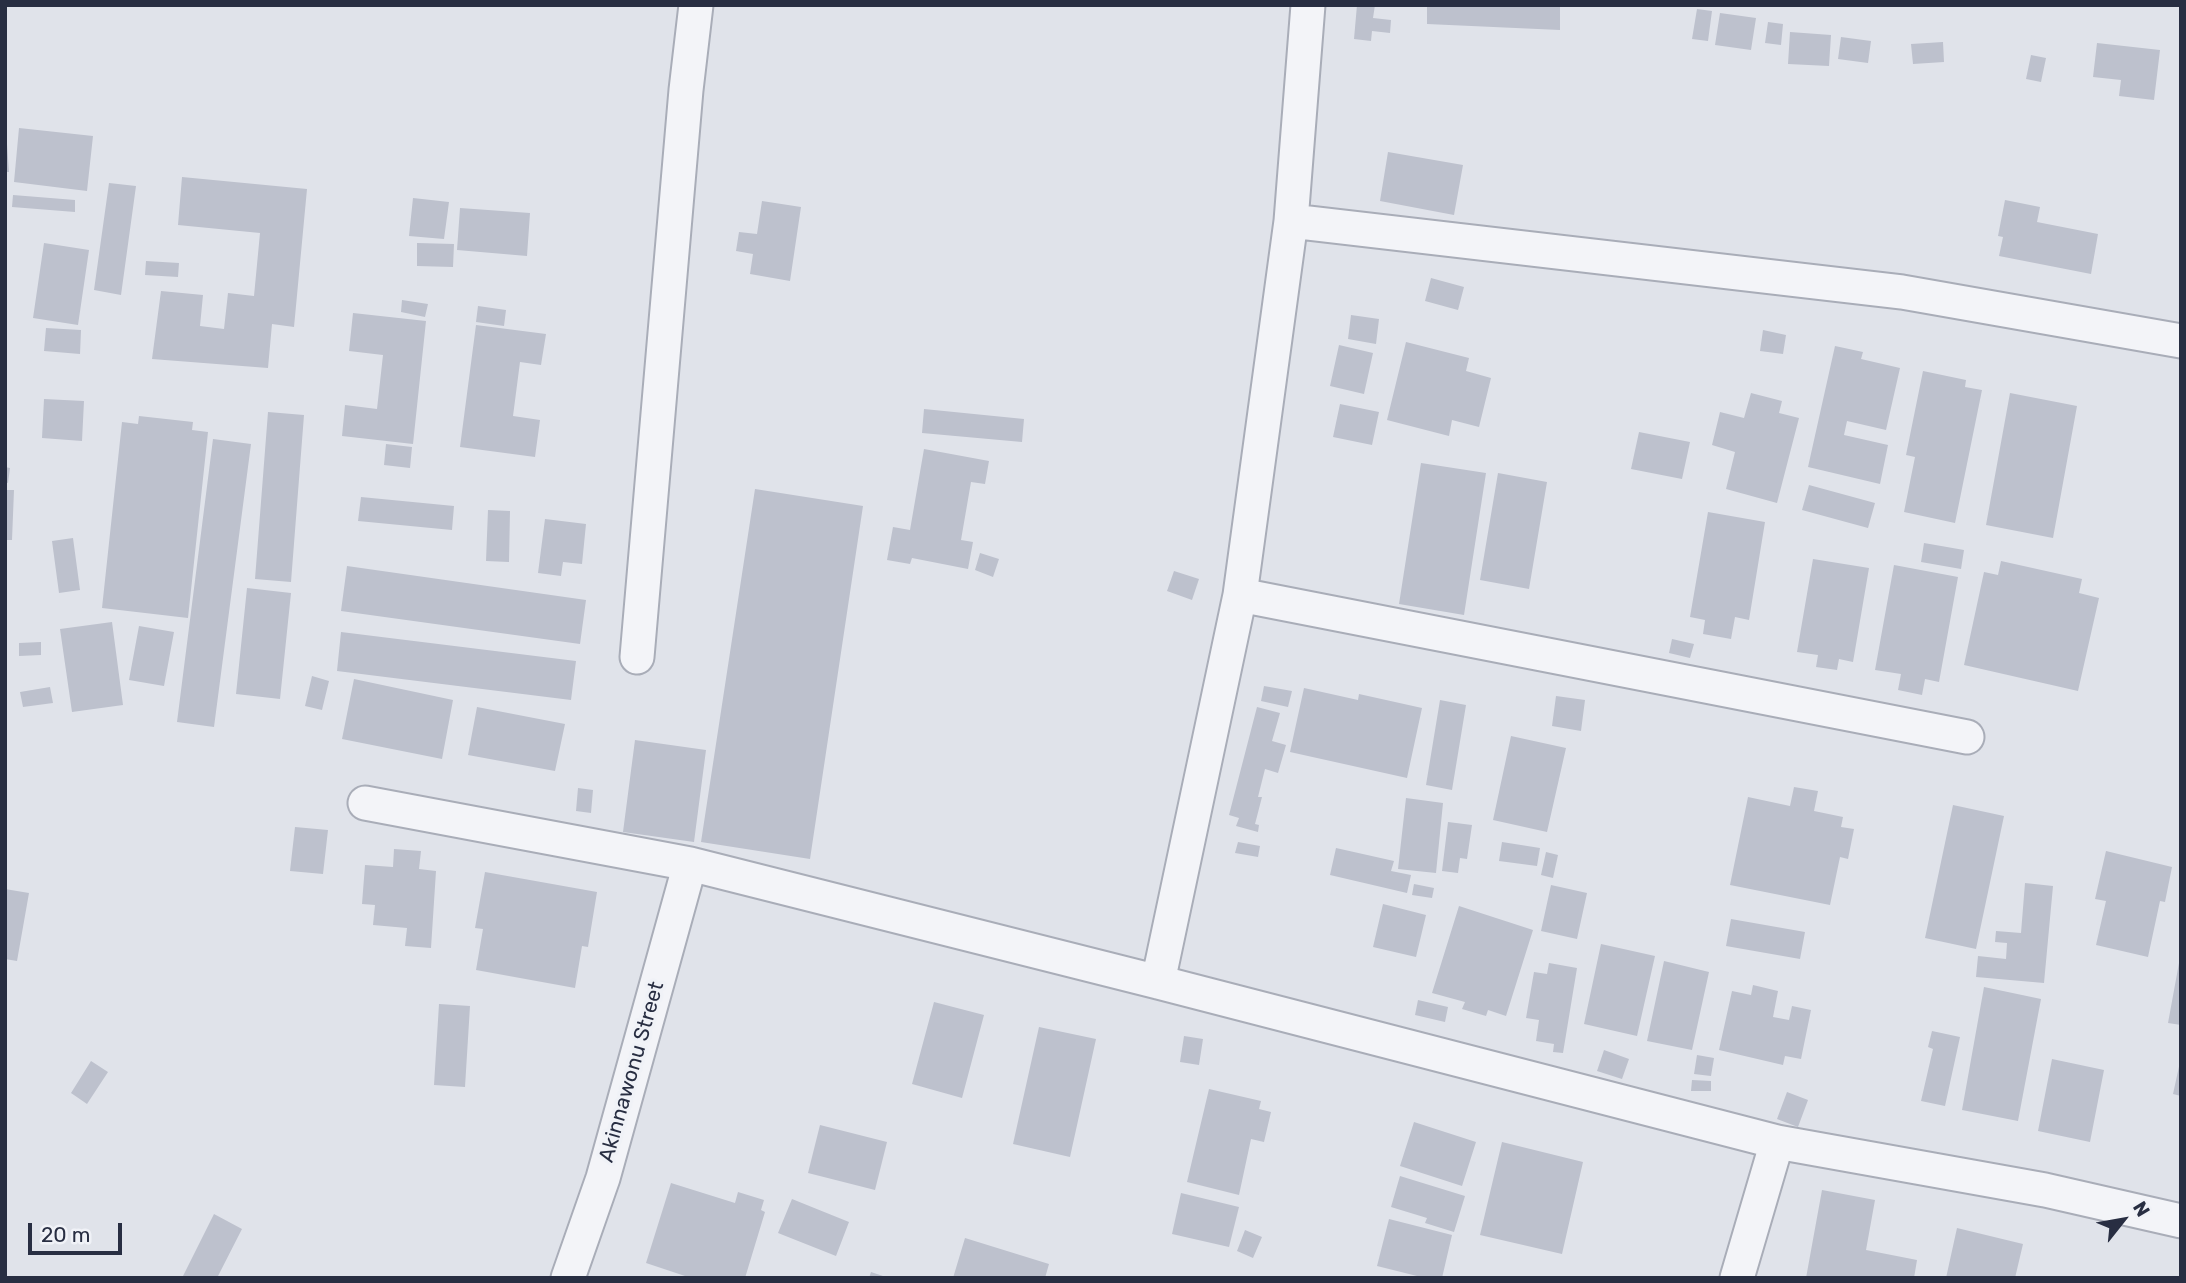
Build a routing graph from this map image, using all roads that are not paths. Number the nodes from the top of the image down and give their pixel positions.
1 (696, 5) edge
2 (1308, 5) edge
3 (1291, 221) junction
4 (2181, 341) edge
5 (1240, 595) junction
6 (637, 657) dead end
7 (1967, 737) dead end
8 (365, 803) dead end
9 (690, 864) junction
10 (1157, 982) junction
11 (1777, 1142) junction
12 (2181, 1221) edge
13 (568, 1278) edge
14 (1737, 1278) edge

1 - 6 street
2 - 3 street
3 - 4 street
3 - 5 street
5 - 7 street
5 - 10 street
8 - 9 street
9 - 10 street
9 - 13 street, Akinnawonu Street
10 - 11 street
11 - 12 street
11 - 14 street

